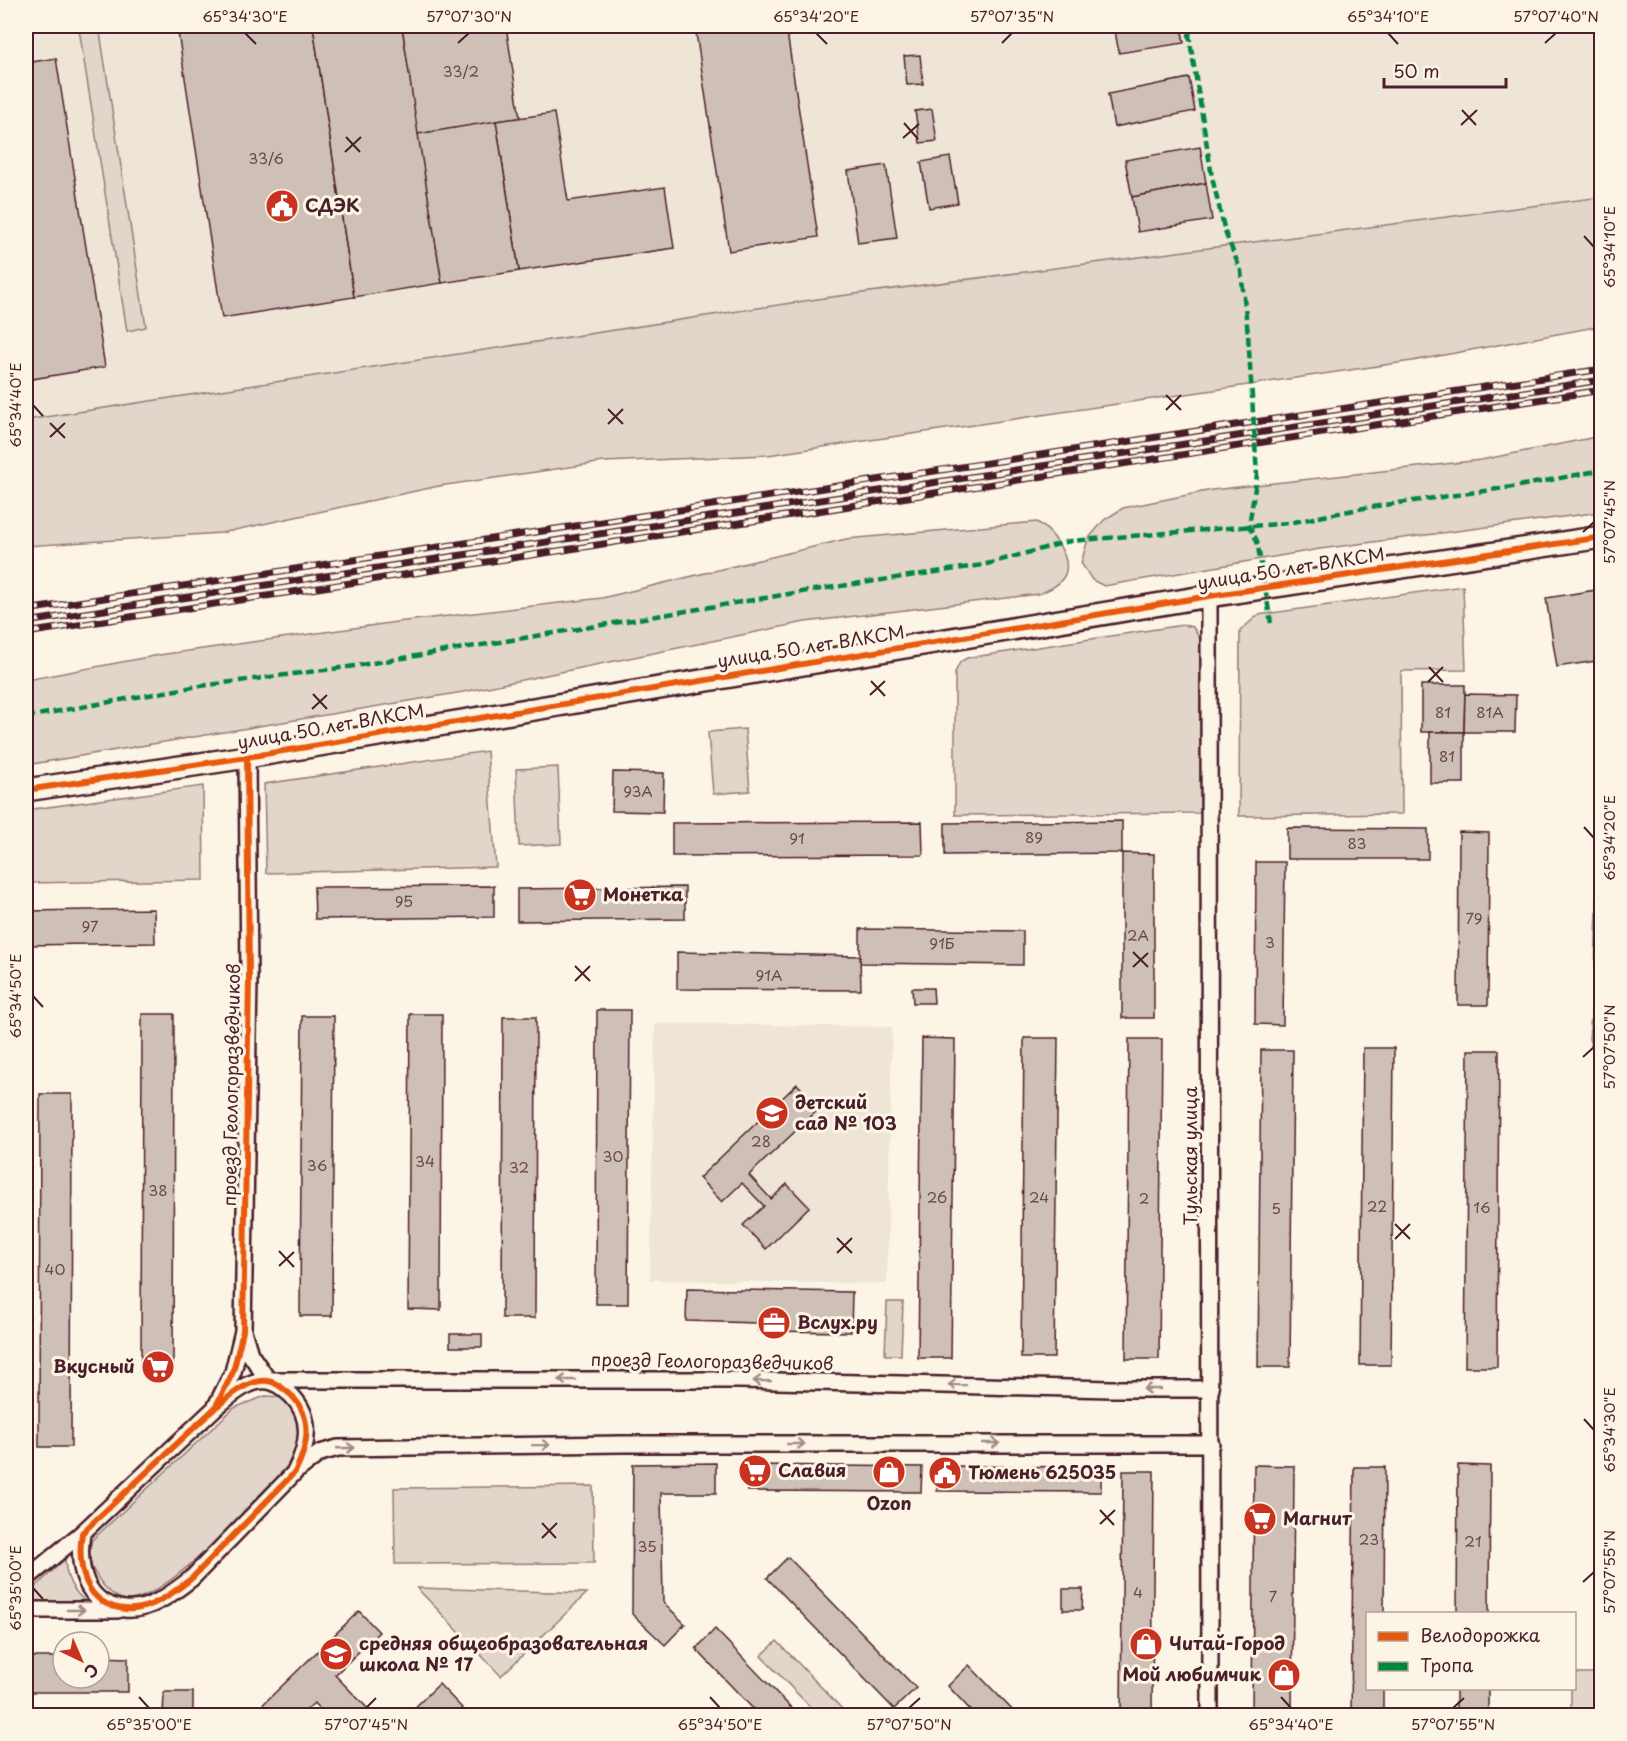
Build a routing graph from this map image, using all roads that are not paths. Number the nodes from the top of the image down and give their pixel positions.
1 (1602, 537) edge
2 (1209, 596) junction
3 (247, 757) junction
4 (26, 790) edge
5 (243, 1331) junction
6 (268, 1380) junction
7 (1211, 1389) junction
8 (215, 1408) junction
9 (1211, 1444) junction
10 (295, 1472) junction
11 (82, 1533) junction
12 (26, 1579) edge
13 (26, 1610) edge
14 (126, 1610) junction
15 (1210, 1716) edge

1 - 2 street, улица 50 лет ВЛКСМ
2 - 3 street, улица 50 лет ВЛКСМ
2 - 7 street, Тульская улица
3 - 4 street, улица 50 лет ВЛКСМ
3 - 5 street, проезд Геологоразведчиков
5 - 6 street, проезд Геологоразведчиков
5 - 8 street, проезд Геологоразведчиков
7 -> 6 street, проезд Геологоразведчиков
6 - 8 street
6 - 10 street
7 - 9 street, Тульская улица
8 - 11 street
10 -> 9 street
9 - 15 street, Тульская улица
10 - 14 street
11 - 12 street
11 - 14 street
13 -> 14 street

